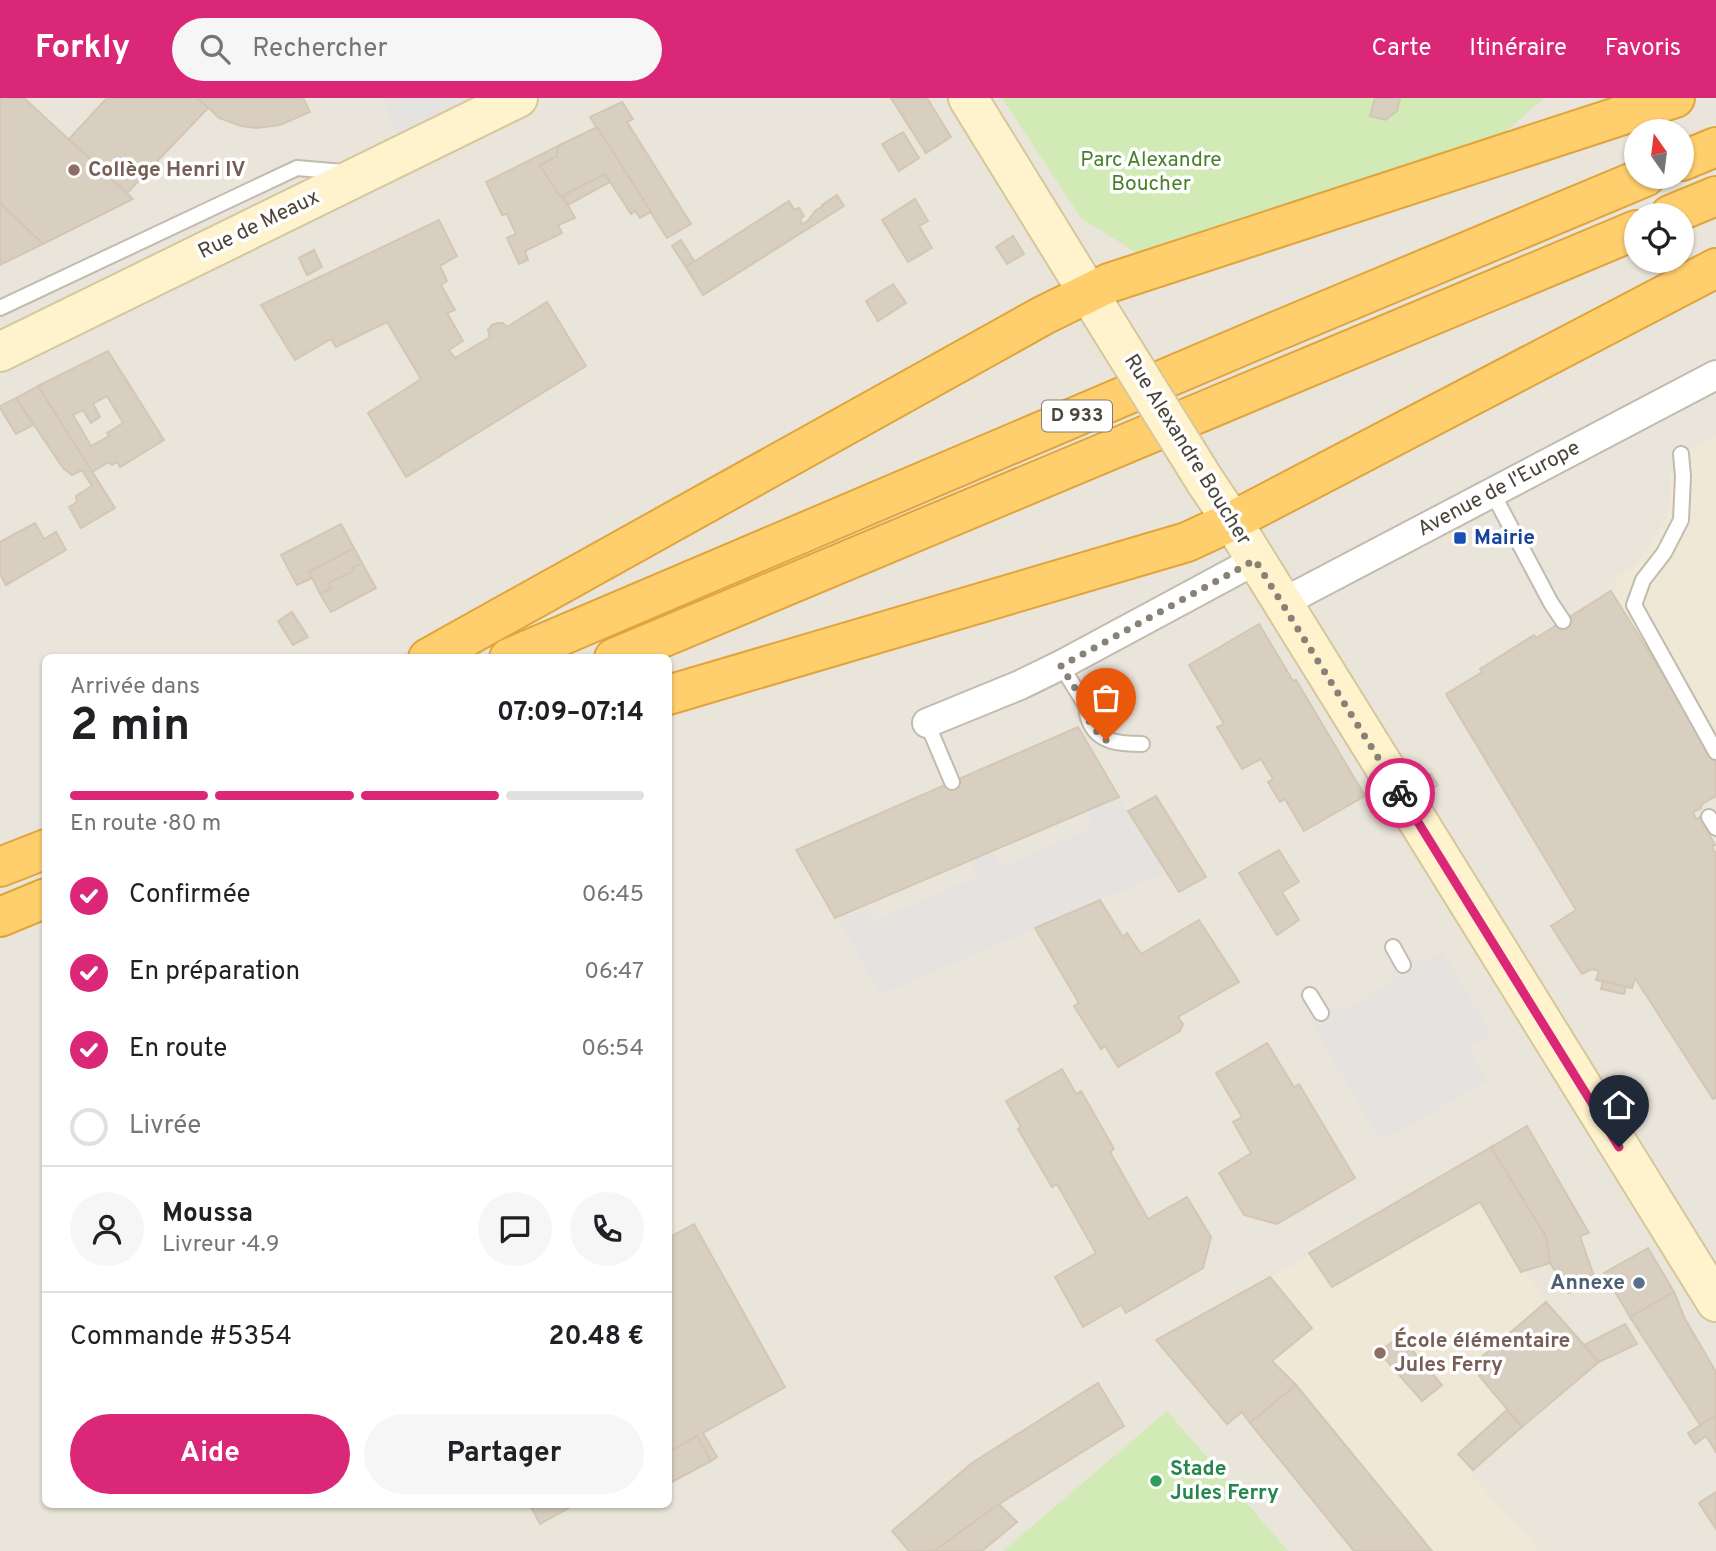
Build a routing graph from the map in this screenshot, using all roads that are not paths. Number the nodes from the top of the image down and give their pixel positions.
1 (518, 98) edge
2 (968, 98) edge
3 (1675, 98) edge
4 (1716, 147) edge
5 (1694, 157) edge
6 (363, 174) junction
7 (1624, 186) edge
8 (1716, 196) edge
9 (1694, 205) edge
10 (1624, 235) edge
11 (1716, 268) edge
12 (1088, 293) junction
13 (0, 308) edge
14 (0, 352) edge
15 (1716, 375) edge
16 (1681, 454) dead end
17 (1492, 492) junction
18 (1232, 521) junction
19 (1255, 560) junction
20 (1282, 603) junction
21 (1563, 621) dead end
22 (435, 654) edge
23 (518, 654) edge
24 (624, 654) edge
25 (1061, 666) junction
26 (672, 694) edge
27 (927, 723) joint
28 (1142, 744) dead end
29 (1716, 752) edge
30 (951, 782) dead end
31 (42, 851) edge
32 (0, 867) edge
33 (42, 900) edge
34 (0, 918) edge
35 (1393, 947) dead end
36 (1403, 965) dead end
37 (1310, 995) dead end
38 (1321, 1013) dead end
39 (1716, 1302) edge

1 - 6 main road, Rue de Meaux
2 - 12 main road, Rue Alexandre Boucher
3 - 12 highway
4 - 5 highway
6 - 13 lane
6 - 14 main road, Rue de Meaux
7 - 23 highway, D 933
8 - 9 highway
10 - 24 highway, D 933
11 - 18 highway
12 - 18 main road, Rue Alexandre Boucher, bridge
12 - 22 highway
15 - 17 street, Avenue de l'Europe
16 - 29 lane
17 - 20 street, Avenue de l'Europe
17 - 21 lane
18 - 19 main road, Rue Alexandre Boucher
18 - 26 highway
19 - 20 main road, Rue Alexandre Boucher
19 - 25 street
20 - 39 main road, Rue Alexandre Boucher
25 - 27 street
25 - 28 lane
27 - 30 lane
31 - 32 highway
33 - 34 highway
35 - 36 lane
37 - 38 lane

